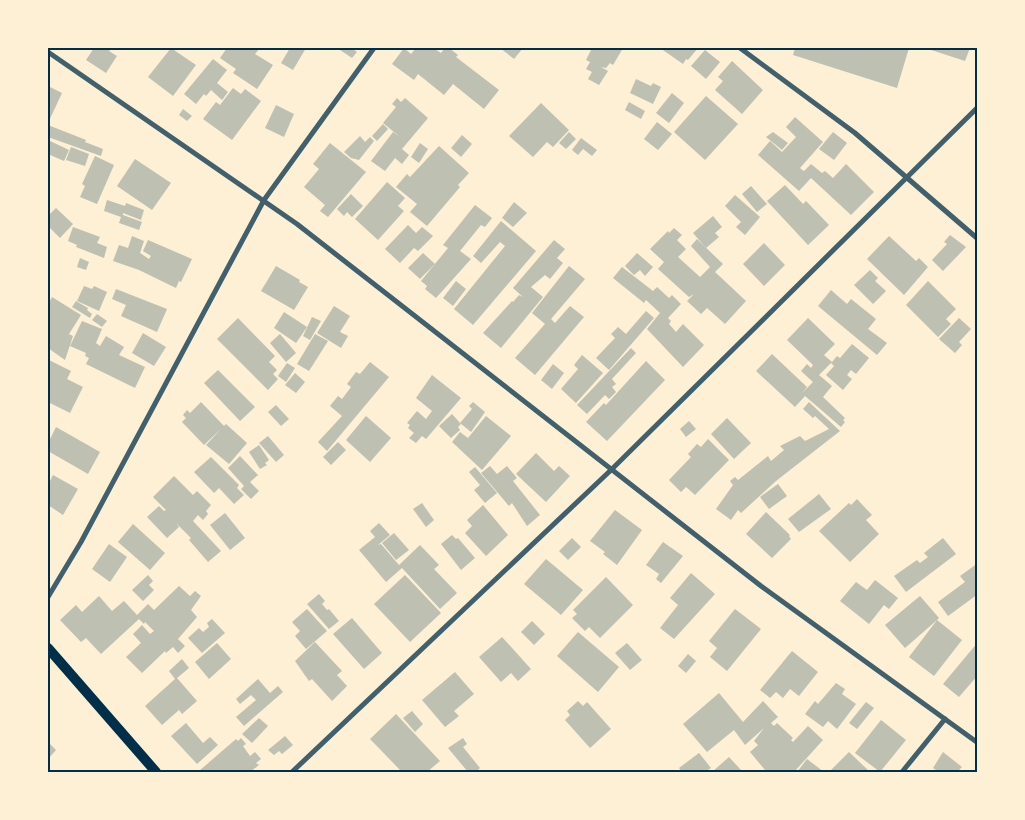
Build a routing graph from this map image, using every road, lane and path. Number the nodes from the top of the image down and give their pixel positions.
1 (374, 48) edge
2 (740, 48) edge
3 (48, 52) edge
4 (978, 107) edge
5 (906, 177) junction
6 (264, 200) junction
7 (978, 239) edge
8 (611, 470) junction
9 (48, 597) edge
10 (48, 648) edge
11 (945, 719) junction
12 (978, 743) edge
13 (156, 772) edge
14 (292, 772) edge
15 (902, 772) edge

1 - 6 street
2 - 5 street
3 - 6 street
4 - 5 street
5 - 7 street
5 - 8 street
6 - 8 street
6 - 9 street
8 - 11 street
8 - 14 street
10 - 13 main road
11 - 12 street
11 - 15 street

